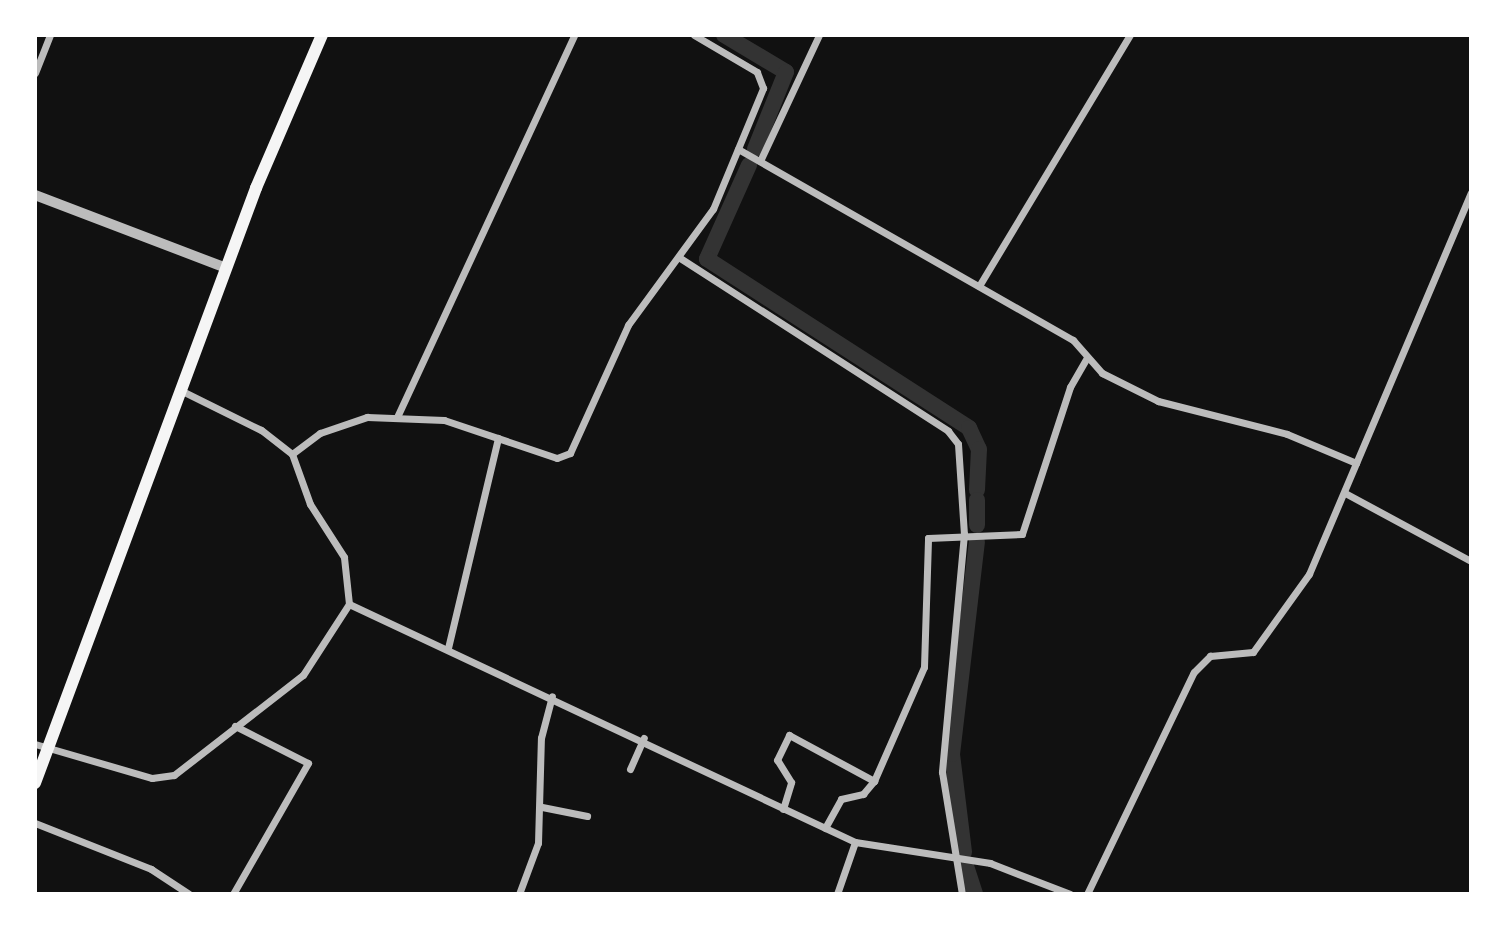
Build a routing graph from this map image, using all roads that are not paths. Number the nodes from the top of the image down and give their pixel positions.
1 (50, 35) edge
2 (322, 35) edge
3 (574, 35) edge
4 (694, 35) edge
5 (819, 35) edge
6 (1130, 35) edge
7 (35, 73) edge
8 (738, 149) junction
9 (760, 161) junction
10 (1471, 193) edge
11 (35, 195) edge
12 (680, 258) junction
13 (226, 268) junction
14 (979, 286) junction
15 (1087, 357) junction
16 (180, 390) junction
17 (397, 417) junction
18 (498, 438) junction
19 (292, 454) junction
20 (1356, 463) junction
21 (1345, 494) junction
22 (964, 534) junction
23 (1471, 561) edge
24 (349, 604) junction
25 (448, 648) junction
26 (552, 696) junction
27 (235, 726) junction
28 (644, 738) junction
29 (35, 744) edge
30 (48, 748) junction
31 (630, 769) dead end
32 (874, 781) junction
33 (35, 783) edge
34 (542, 807) junction
35 (783, 809) junction
36 (587, 816) dead end
37 (35, 823) edge
38 (825, 828) junction
39 (855, 842) junction
40 (952, 857) junction
41 (189, 894) edge
42 (233, 894) edge
43 (519, 894) edge
44 (837, 894) edge
45 (962, 894) edge
46 (1070, 894) edge
47 (1087, 894) edge

1 - 7 street
2 - 13 main road
3 - 17 street
4 - 8 street
5 - 9 street
6 - 14 street
8 - 9 street
8 - 12 street
9 - 14 street
10 - 20 street
11 - 13 street
12 - 18 street
12 - 22 street
13 - 16 main road
14 - 15 street
15 - 20 street
15 - 22 street
16 - 19 street
16 - 30 main road
17 - 18 street
17 - 19 street
18 - 25 street
19 - 24 street
20 - 21 street
21 - 23 street
21 - 47 street
22 - 32 street
22 - 40 street
24 - 25 street
24 - 27 street
25 - 26 street
26 - 28 street
26 - 34 street
27 - 30 street
27 - 42 street
28 - 31 street
28 - 35 street
29 - 30 street
30 - 33 main road
32 - 35 street
32 - 38 street
34 - 36 street
34 - 43 street
35 - 38 street
37 - 41 street
38 - 39 street
39 - 40 street
39 - 44 street
40 - 45 street
40 - 46 street

